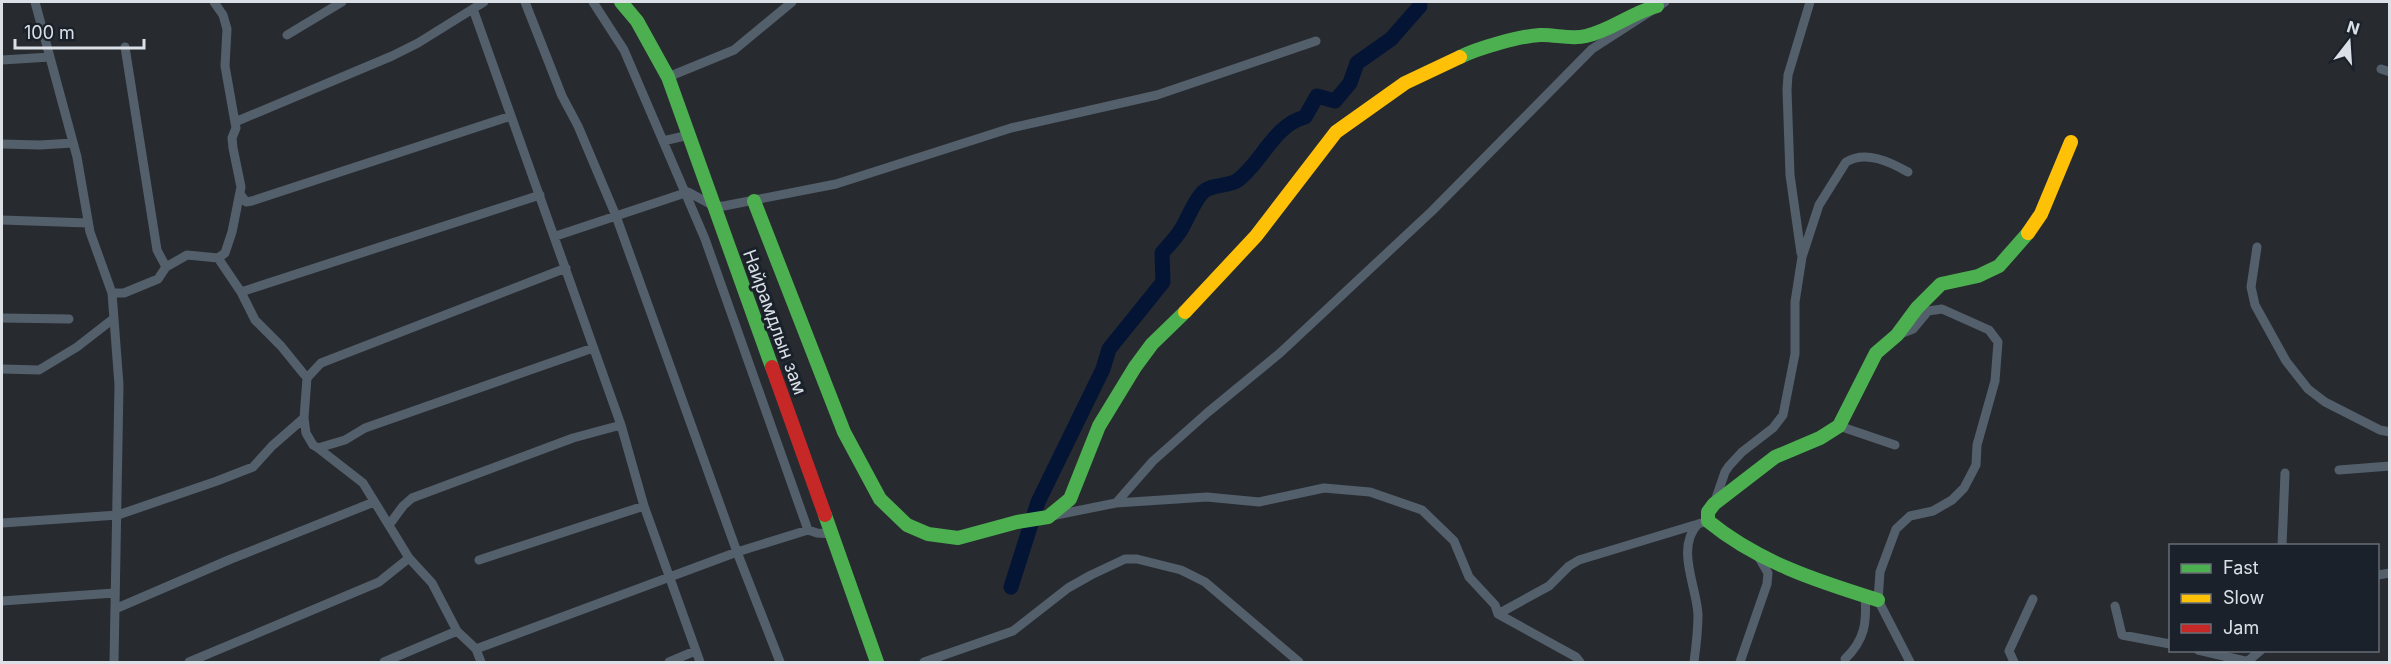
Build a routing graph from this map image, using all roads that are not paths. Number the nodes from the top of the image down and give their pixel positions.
1 (35, 2) edge
2 (214, 2) edge
3 (342, 2) edge
4 (484, 2) edge
5 (525, 2) edge
6 (592, 2) edge
7 (621, 2) edge
8 (792, 2) edge
9 (1810, 2) edge
10 (1661, 4) edge
11 (473, 9) junction
12 (287, 35) dead end
13 (1316, 41) dead end
14 (125, 47) dead end
15 (50, 57) junction
16 (2, 60) edge
17 (668, 77) junction
18 (511, 116) junction
19 (236, 122) junction
20 (689, 135) junction
21 (663, 141) junction
22 (2071, 142) dead end
23 (73, 143) junction
24 (2, 144) edge
25 (1908, 172) dead end
26 (685, 193) junction
27 (241, 195) junction
28 (540, 195) junction
29 (754, 201) junction
30 (714, 206) junction
31 (616, 216) junction
32 (2, 220) edge
33 (88, 223) junction
34 (556, 236) junction
35 (2257, 247) dead end
36 (1802, 257) junction
37 (218, 258) junction
38 (166, 267) junction
39 (567, 268) junction
40 (241, 292) junction
41 (112, 293) junction
42 (2, 318) edge
43 (69, 319) dead end
44 (113, 319) junction
45 (1896, 335) junction
46 (593, 348) junction
47 (2, 369) edge
48 (307, 378) junction
49 (304, 418) junction
50 (621, 425) junction
51 (1839, 426) junction
52 (2390, 432) edge
53 (1895, 444) dead end
54 (318, 448) junction
55 (2390, 466) edge
56 (2339, 470) dead end
57 (2285, 473) dead end
58 (374, 502) junction
59 (1116, 503) junction
60 (1714, 504) junction
61 (644, 506) junction
62 (118, 515) junction
63 (1047, 517) junction
64 (1703, 522) junction
65 (2, 524) edge
66 (389, 525) junction
67 (808, 530) junction
68 (832, 534) junction
69 (2282, 544) edge
70 (737, 552) junction
71 (1758, 556) junction
72 (409, 558) junction
73 (479, 560) dead end
74 (669, 578) junction
75 (114, 593) junction
76 (1872, 598) junction
77 (2033, 599) dead end
78 (2, 601) edge
79 (2115, 606) dead end
80 (115, 609) junction
81 (1498, 614) junction
82 (457, 631) junction
83 (2169, 644) edge
84 (476, 649) junction
85 (695, 651) junction
86 (2203, 652) edge
87 (2260, 652) edge
88 (1845, 659) dead end
89 (2248, 662) edge
90 (114, 663) edge
91 (189, 663) edge
92 (384, 663) edge
93 (481, 663) edge
94 (669, 663) edge
95 (700, 663) edge
96 (780, 663) edge
97 (877, 663) edge
98 (924, 663) edge
99 (1299, 663) edge
100 (1580, 663) edge
101 (1694, 663) edge
102 (1740, 663) edge
103 (1910, 663) edge
104 (2014, 663) edge

1 - 15 street
2 - 19 street
3 - 12 street
4 - 11 street
5 - 31 street
6 - 21 street
7 - 17 street, Найрамдлын зам
8 - 17 street
9 - 36 street
10 - 59 street
10 - 63 street
11 - 18 street
11 - 19 street
13 - 29 street
14 - 38 street
15 - 16 street
15 - 23 street
17 - 20 street, Найрамдлын зам
18 - 27 street
18 - 28 street
19 - 27 street
20 - 21 street
20 - 30 street, Найрамдлын зам
21 - 26 street
22 - 45 street
23 - 24 street
23 - 33 street
25 - 36 street
26 - 30 street
26 - 31 street
26 - 67 street
27 - 37 street
28 - 34 street
28 - 40 street
29 - 30 street
29 - 63 street
30 - 68 street, Найрамдлын зам
31 - 34 street
31 - 70 street
32 - 33 street
33 - 41 street
34 - 39 street
35 - 52 street
36 - 60 street
37 - 38 street
37 - 40 street
38 - 41 street
39 - 46 street
39 - 48 street
40 - 48 street
41 - 44 street
42 - 43 street
44 - 47 street
44 - 62 street
45 - 51 street
45 - 76 street
46 - 50 street
46 - 54 street
48 - 49 street
49 - 54 street
49 - 62 street
50 - 61 street
50 - 66 street
51 - 53 street
51 - 60 street
54 - 58 street
55 - 56 street
57 - 69 street
58 - 66 street
58 - 80 street
59 - 63 street
59 - 81 street
60 - 64 street
61 - 73 street
61 - 74 street
62 - 65 street
62 - 75 street
64 - 71 street
64 - 81 street
64 - 101 street
66 - 72 street
67 - 68 street
67 - 70 street
68 - 97 street, Найрамдлын зам
70 - 74 street
70 - 96 street
71 - 76 street
71 - 102 street
72 - 82 street
72 - 91 street
74 - 84 street
74 - 85 street
75 - 78 street
75 - 80 street
76 - 88 street
76 - 103 street
77 - 104 street
79 - 83 street
80 - 90 street
81 - 100 street
82 - 84 street
82 - 92 street
84 - 93 street
85 - 94 street
85 - 95 street
86 - 89 street
87 - 89 street
98 - 99 street

